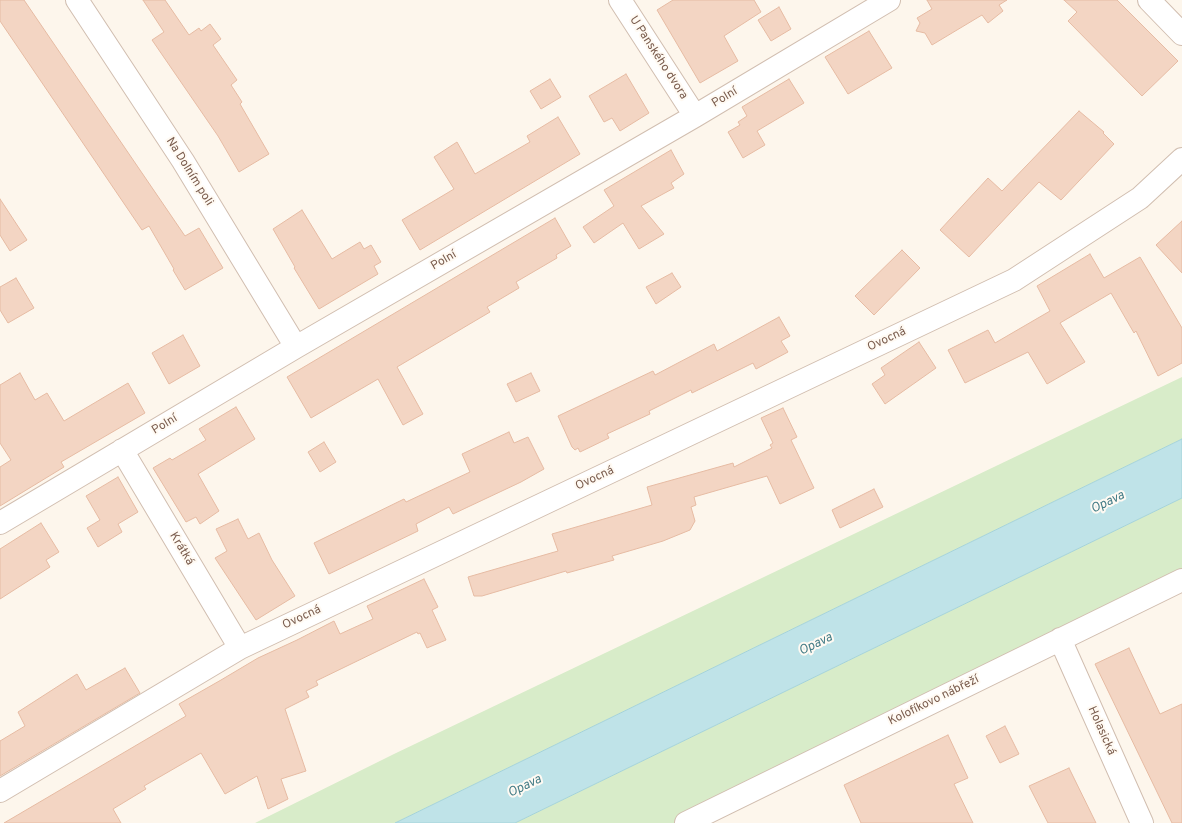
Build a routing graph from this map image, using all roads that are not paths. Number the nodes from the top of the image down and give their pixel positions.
1 (77, 0) edge
2 (620, 0) edge
3 (889, 0) edge
4 (1149, 0) edge
5 (1182, 34) edge
6 (695, 116) junction
7 (1182, 159) edge
8 (296, 347) junction
9 (122, 450) junction
10 (0, 523) edge
11 (1182, 580) edge
12 (1060, 639) junction
13 (240, 648) junction
14 (0, 791) edge
15 (686, 823) edge
16 (1142, 823) edge

1 - 8 street, Na Dolním poli
2 - 6 street, U Panského dvora
3 - 6 street, Polní
4 - 5 street
6 - 8 street, Polní
7 - 13 street, Ovocná
8 - 9 street, Polní
9 - 10 street, Polní
9 - 13 street, Krátká
11 - 12 street, Kolofíkovo nábřeží
12 - 15 street, Kolofíkovo nábřeží
12 - 16 street, Holasická
13 - 14 street, Ovocná

